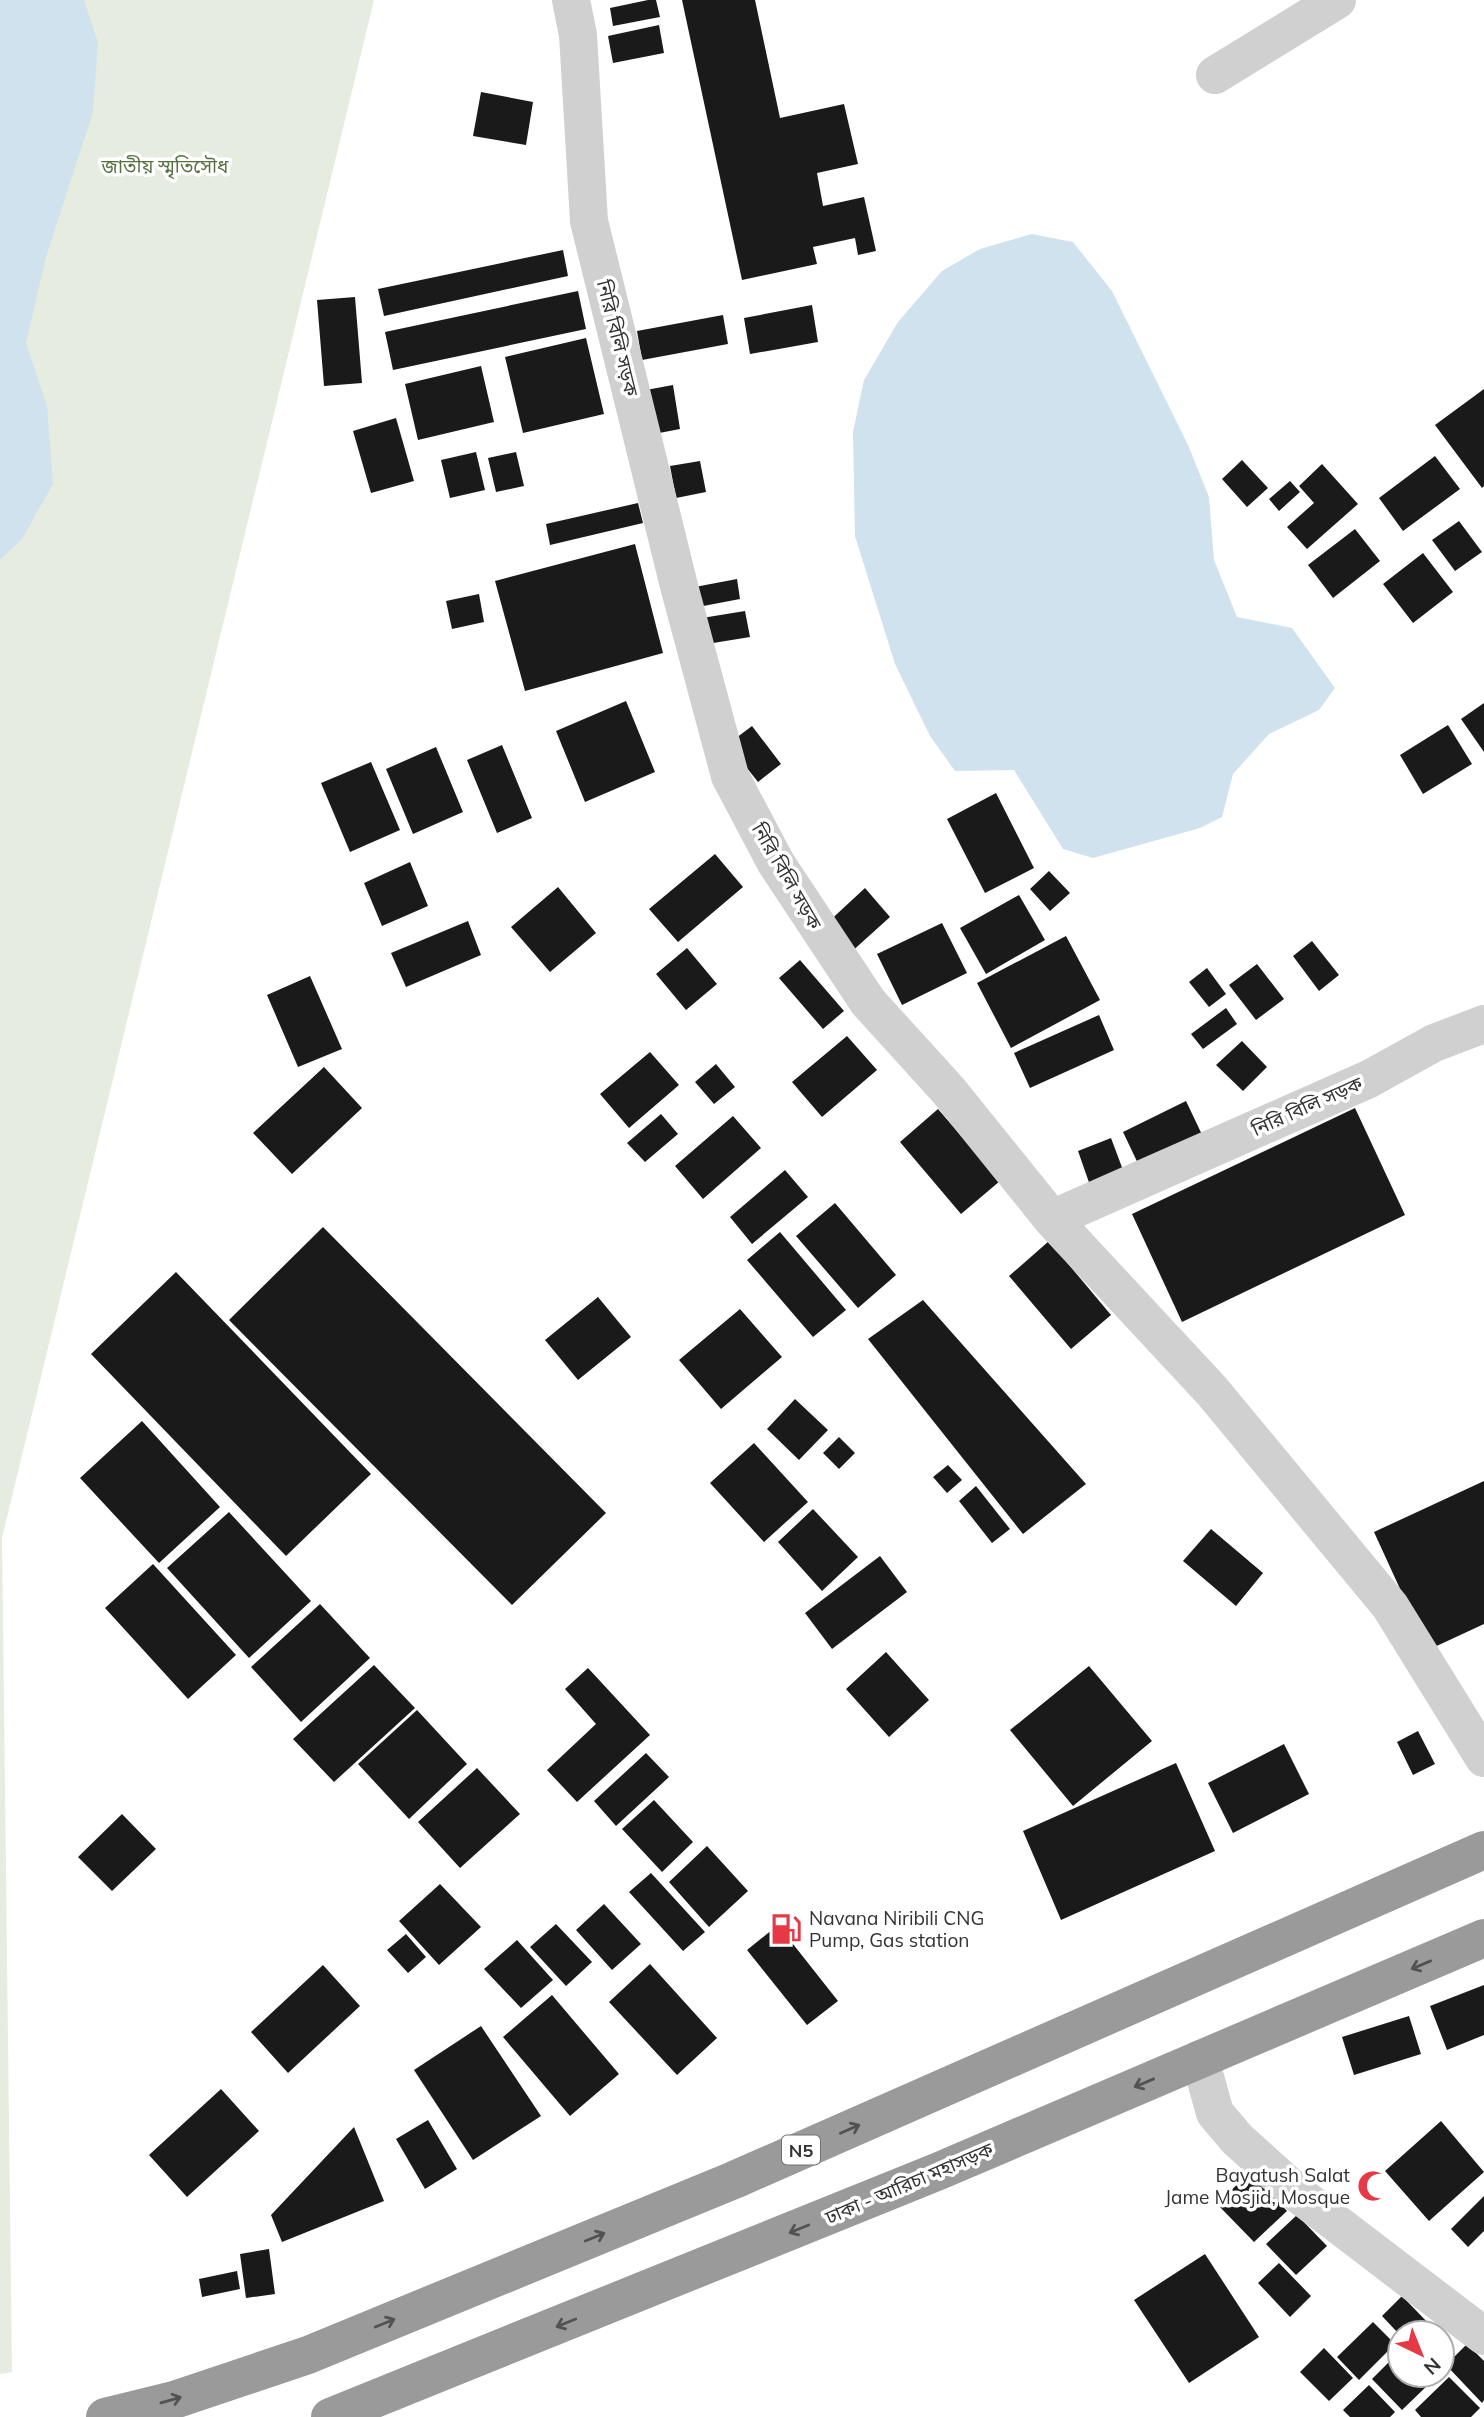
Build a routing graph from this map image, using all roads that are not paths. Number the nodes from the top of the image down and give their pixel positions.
1 (571, 0) edge
2 (1337, 0) edge
3 (1215, 75) dead end
4 (1484, 1024) edge
5 (1052, 1219) junction
6 (1484, 1758) edge
7 (1484, 1850) edge
8 (1484, 1938) edge
9 (1200, 2059) junction
10 (1484, 2336) edge
11 (105, 2417) edge
12 (330, 2417) edge

1 - 5 street, নিরি বিলি সড়ক
2 - 3 street
4 - 5 street, নিরি বিলি সড়ক
5 - 6 street
11 -> 7 highway, N5
8 -> 9 highway, ঢাকা - আরিচা মহাসড়ক
9 - 10 street
9 -> 12 highway, ঢাকা - আরিচা মহাসড়ক

